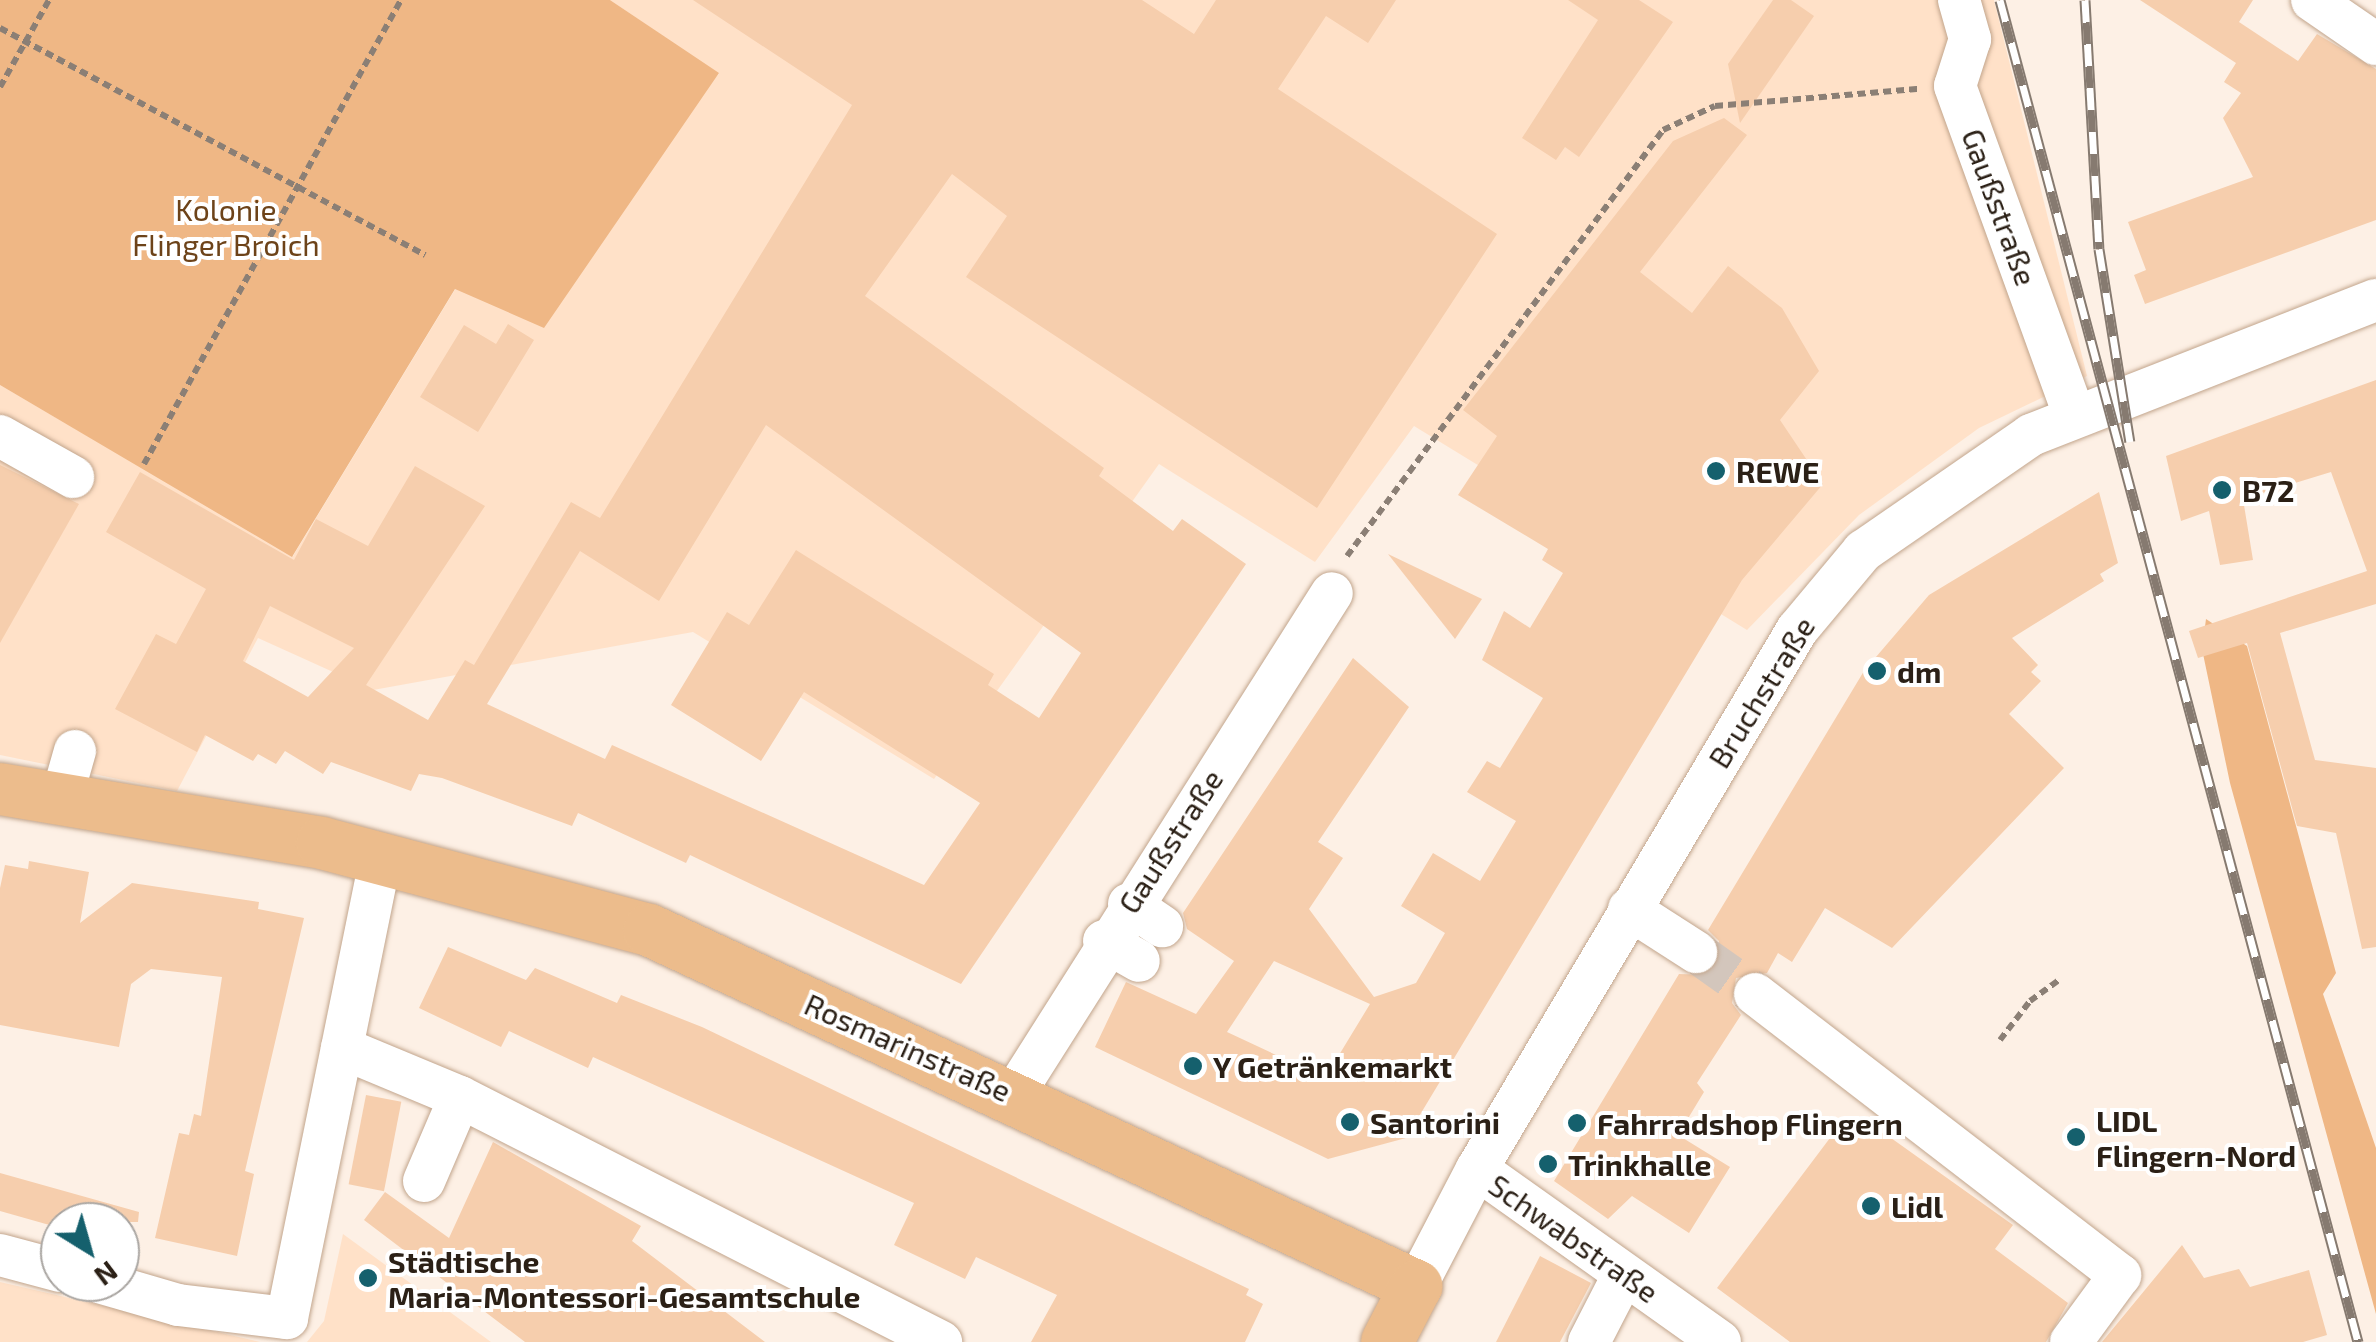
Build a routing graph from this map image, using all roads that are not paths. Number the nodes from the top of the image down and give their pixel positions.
1 (1960, 0) edge
2 (2312, 0) edge
3 (2376, 44) edge
4 (2376, 300) edge
5 (2074, 414) junction
6 (0, 436) edge
7 (73, 478) dead end
8 (1332, 593) road end
9 (0, 790) edge
10 (381, 857) junction
11 (1630, 909) junction
12 (1696, 952) tunnel mouth
13 (1754, 994) tunnel mouth
14 (342, 1048) junction
15 (1014, 1094) junction
16 (460, 1097) junction
17 (1477, 1170) junction
18 (424, 1181) dead end
19 (0, 1255) edge
20 (40, 1266) edge
21 (1624, 1274) junction
22 (1416, 1286) junction
23 (140, 1294) edge
24 (292, 1330) edge
25 (941, 1342) edge
26 (1388, 1342) edge
27 (1589, 1342) edge
28 (1720, 1342) edge
29 (2071, 1342) edge

1 - 5 street, Gaußstraße
2 - 3 street
4 - 5 street, Bruchstraße
5 - 11 street, Bruchstraße
6 - 7 street
8 - 15 street, Gaußstraße
9 - 10 main road, Rosmarinstraße
10 - 14 street
10 - 15 main road, Rosmarinstraße
11 - 12 street
11 - 17 street, Bruchstraße
13 - 29 street
14 - 16 street
14 - 24 street
15 - 22 main road, Rosmarinstraße
16 - 18 street
16 - 25 street
17 - 21 street, Schwabstraße
17 - 22 street, Bruchstraße
19 - 20 street
21 - 27 street
21 - 28 street, Schwabstraße
22 - 26 main road, Bruchstraße
23 - 24 street

